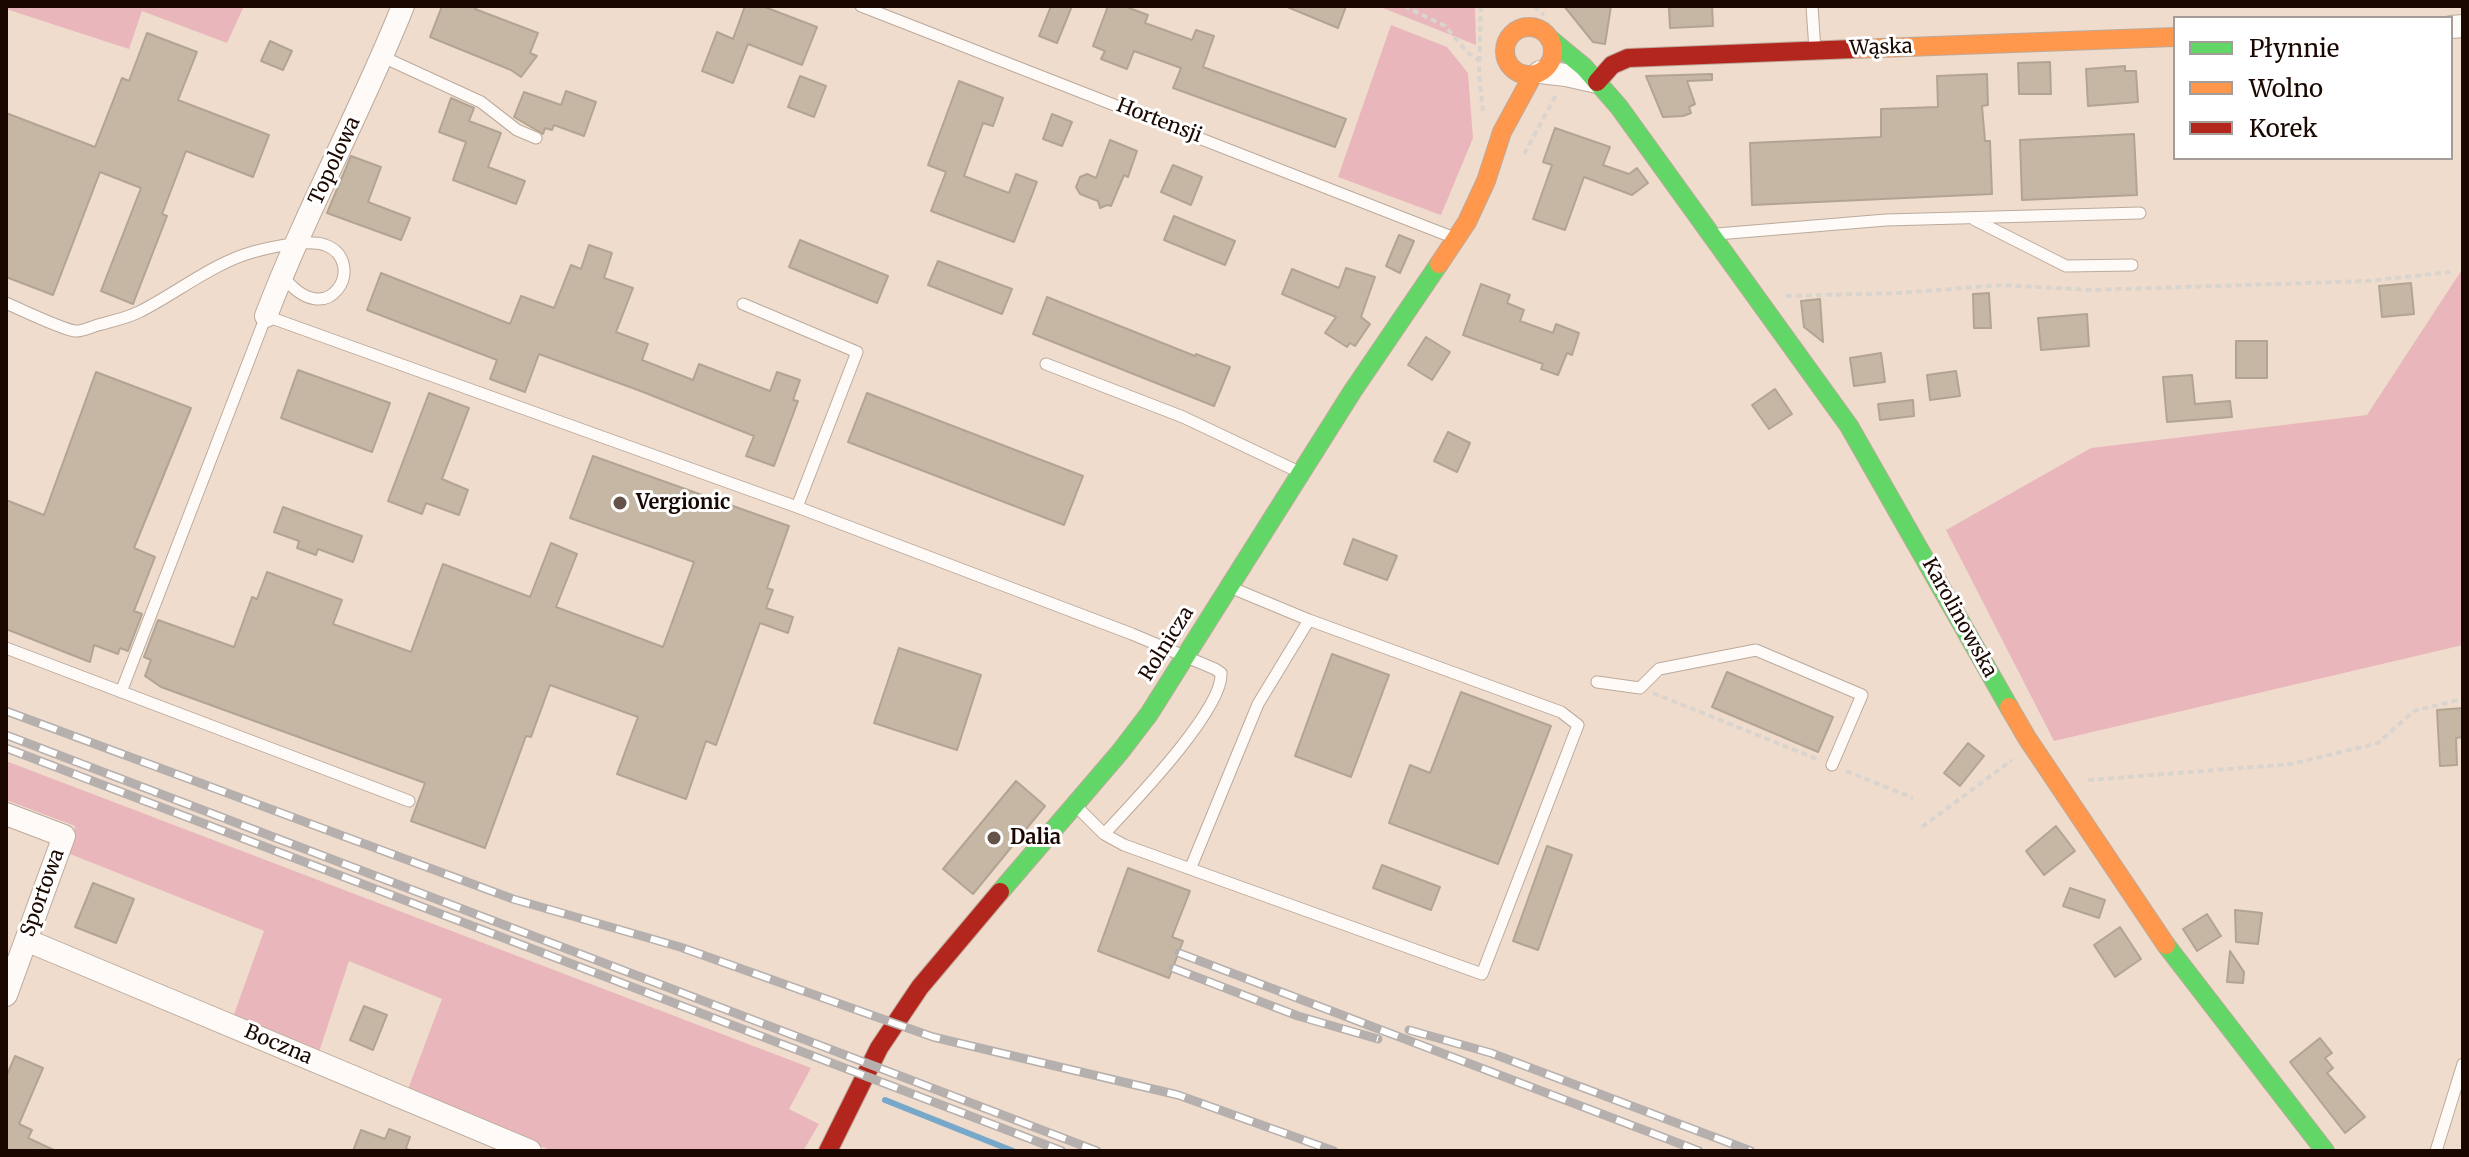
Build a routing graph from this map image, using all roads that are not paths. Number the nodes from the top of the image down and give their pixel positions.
1 (403, 6) edge
2 (861, 6) edge
3 (1520, 6) edge
4 (1812, 6) edge
5 (1505, 17) dead end
6 (1545, 34) junction
7 (2173, 37) edge
8 (1507, 40) junction
9 (1815, 51) junction
10 (383, 57) junction
11 (1507, 63) junction
12 (1537, 74) junction
13 (1597, 82) junction
14 (1502, 132) junction
15 (536, 138) dead end
16 (2140, 213) dead end
17 (1971, 217) junction
18 (1712, 235) junction
19 (1456, 239) junction
20 (295, 246) junction
21 (2132, 265) dead end
22 (282, 275) junction
23 (6, 303) edge
24 (743, 304) dead end
25 (266, 316) junction
26 (1046, 364) dead end
27 (1301, 474) junction
28 (797, 507) junction
29 (1229, 587) junction
30 (1309, 620) junction
31 (6, 648) edge
32 (1186, 656) junction
33 (1597, 682) dead end
34 (121, 692) junction
35 (1832, 765) road end
36 (409, 801) dead end
37 (1075, 805) junction
38 (6, 814) edge
39 (1104, 834) junction
40 (1191, 867) junction
41 (26, 940) junction
42 (6, 995) edge
43 (2463, 1064) edge
44 (530, 1151) edge
45 (828, 1151) edge
46 (2325, 1151) edge
47 (2436, 1151) edge

1 - 10 street, Topolowa
2 - 19 lane, Hortensji
3 - 6 street, Karolinowska
4 - 9 lane
5 - 8 street
6 - 8 street
6 - 12 street
6 - 13 street, Karolinowska
7 - 9 street, Wąska
8 - 11 street
9 - 13 street, Wąska
10 - 15 lane
10 - 20 street, Topolowa
11 - 12 street
11 - 14 street, Rolnicza
12 - 13 street
12 - 14 street, Rolnicza
13 - 18 street, Karolinowska
14 - 19 street, Rolnicza
16 - 17 lane
17 - 18 lane
17 - 21 lane
18 - 46 street, Karolinowska
19 - 27 street, Rolnicza
20 - 22 street, Topolowa
20 - 22 lane
20 - 23 lane
22 - 25 street, Topolowa
24 - 28 lane
25 - 28 lane
25 - 34 lane
26 - 27 lane
27 - 29 street, Rolnicza
28 - 32 lane
29 - 30 lane
29 - 32 street, Rolnicza
30 - 40 lane
30 - 40 lane
31 - 34 lane
32 - 37 street, Rolnicza
32 - 39 lane
33 - 35 lane
34 - 36 lane
37 - 39 lane
37 - 45 street, Rolnicza
38 - 41 street, Sportowa
39 - 40 lane
41 - 42 street, Sportowa
41 - 44 street, Boczna
43 - 47 lane

